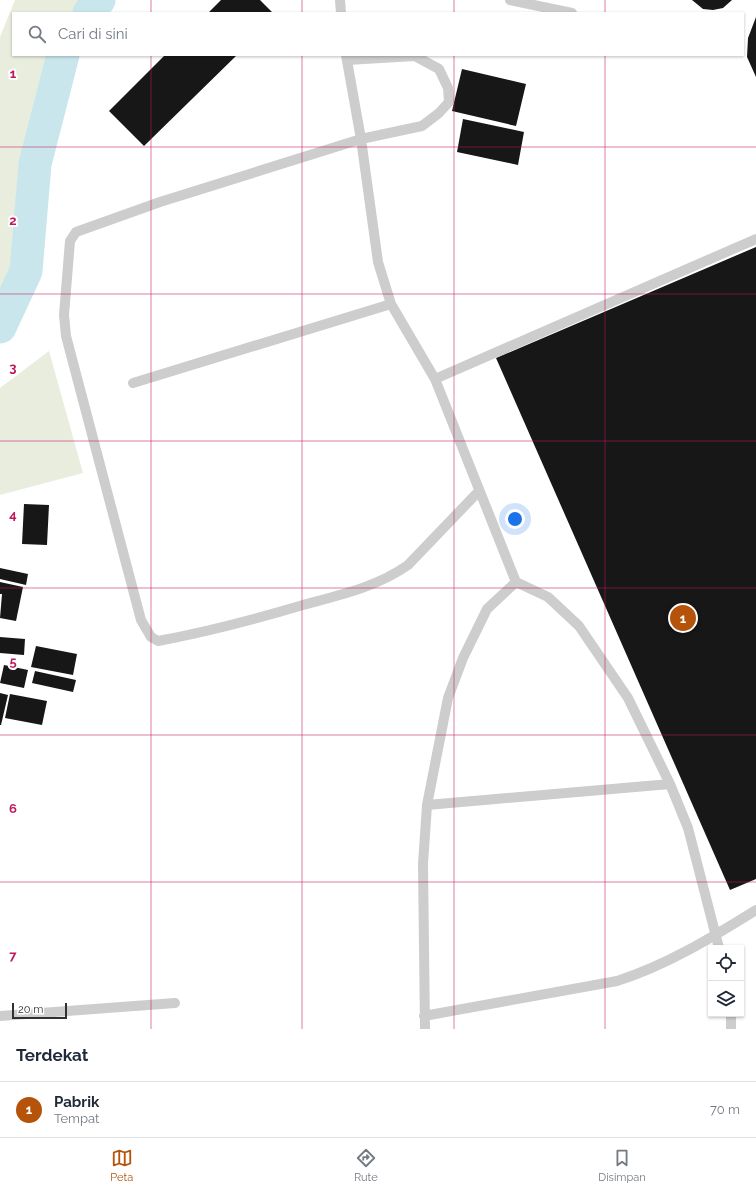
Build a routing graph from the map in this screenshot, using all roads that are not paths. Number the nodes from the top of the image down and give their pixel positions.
1 (340, 0) edge
2 (510, 0) edge
3 (341, 12) edge
4 (567, 12) edge
5 (346, 58) edge
6 (361, 139) junction
7 (756, 239) edge
8 (391, 304) junction
9 (435, 379) junction
10 (132, 383) dead end
11 (479, 492) junction
12 (516, 582) junction
13 (670, 784) junction
14 (427, 805) junction
15 (756, 910) edge
16 (716, 934) junction
17 (719, 945) edge
18 (175, 1003) dead end
19 (0, 1016) edge
20 (424, 1016) junction
21 (731, 1017) edge
22 (425, 1029) edge
23 (731, 1029) edge

1 - 3 lane
2 - 4 lane
5 - 6 lane
5 - 6 lane
6 - 8 lane
6 - 11 lane
7 - 9 lane
8 - 9 lane
8 - 10 lane
9 - 11 lane
11 - 12 lane
12 - 13 lane
12 - 14 lane
13 - 14 lane
13 - 16 lane
14 - 20 lane
15 - 16 lane
16 - 17 lane
16 - 20 lane
18 - 19 lane
20 - 22 lane
21 - 23 lane

